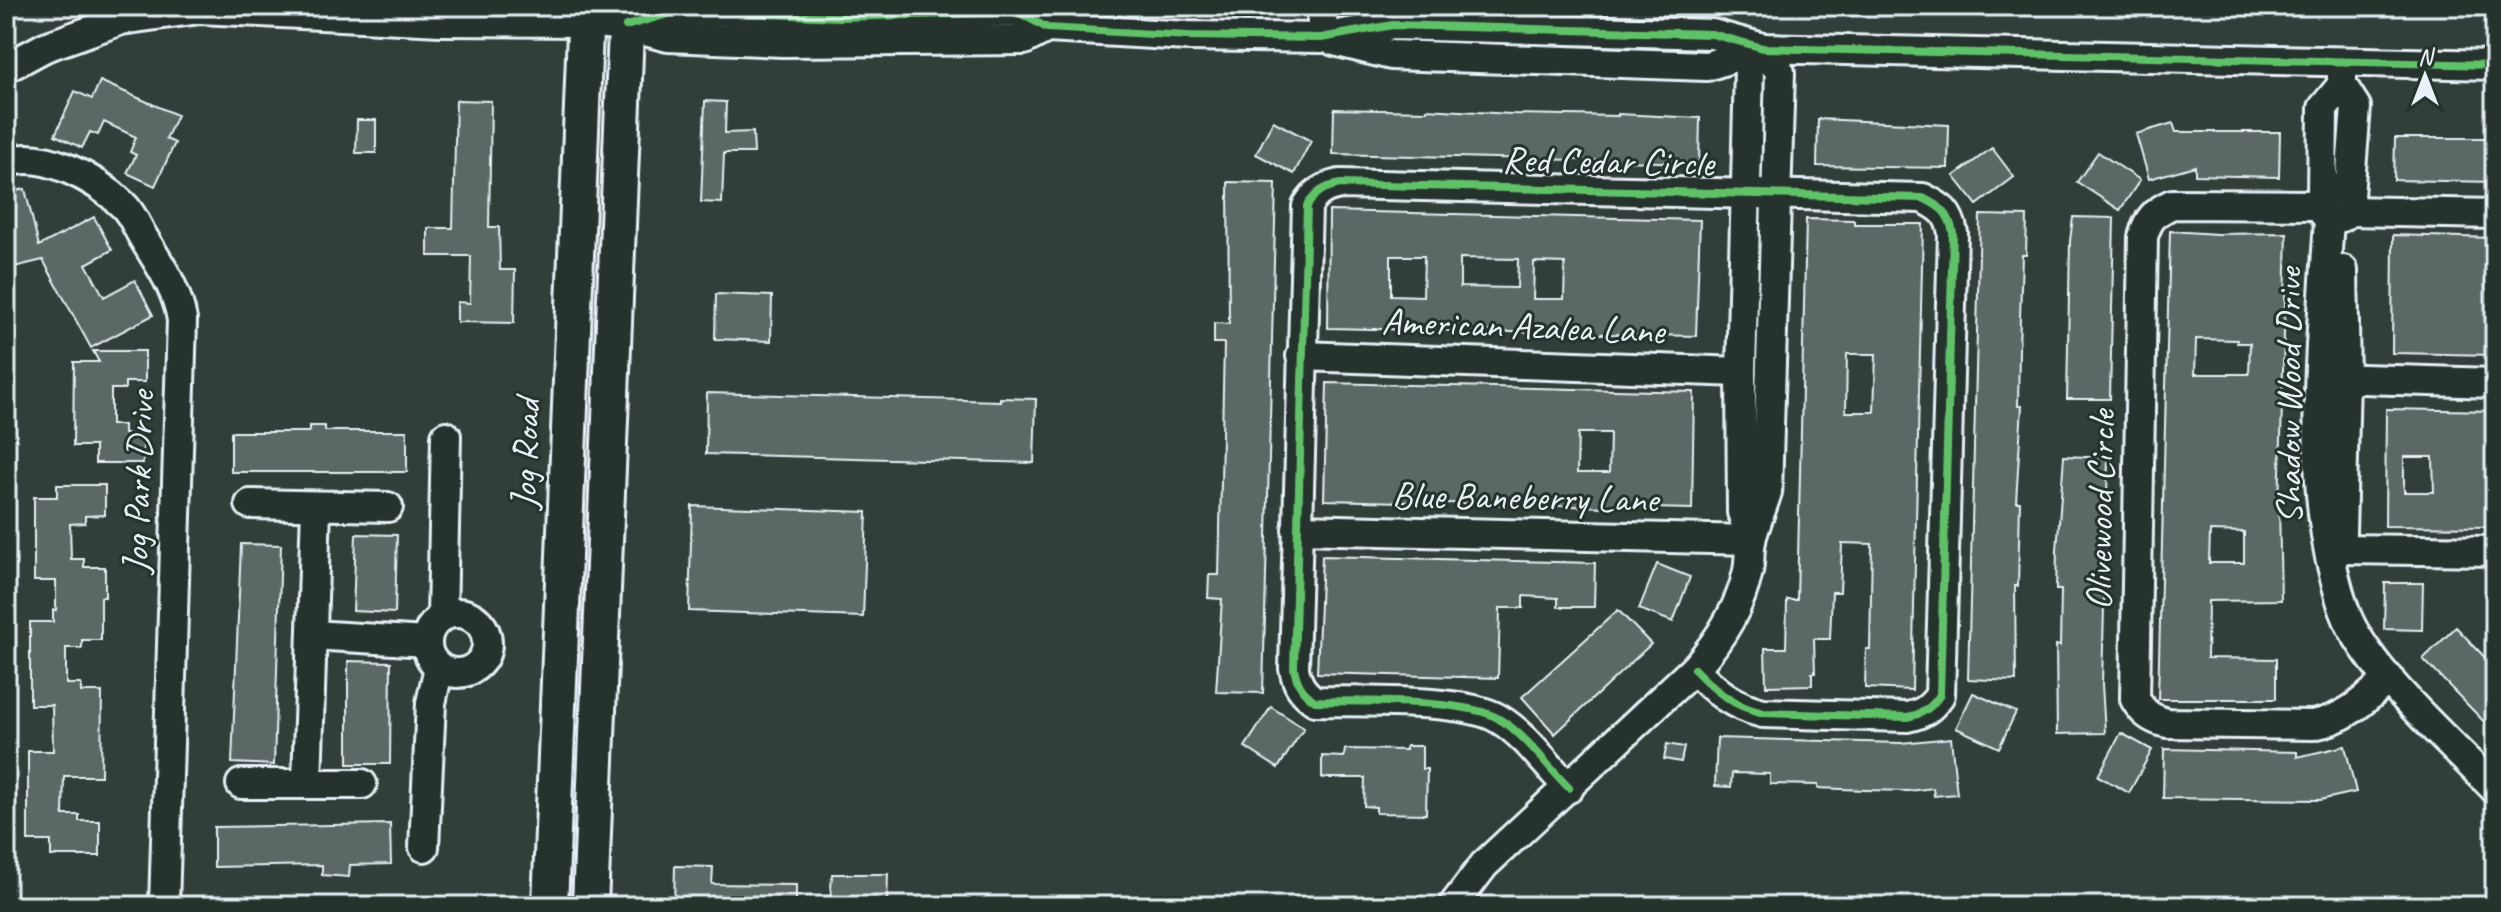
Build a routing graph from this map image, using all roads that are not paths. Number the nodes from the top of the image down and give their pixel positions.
1 (1323, 6) edge
2 (586, 14) edge
3 (626, 16) edge
4 (1321, 38) junction
5 (1763, 48) junction
6 (2495, 65) edge
7 (6, 68) edge
8 (2342, 73) junction
9 (6, 163) edge
10 (1746, 192) junction
11 (1777, 193) junction
12 (2335, 207) junction
13 (2495, 214) edge
14 (1301, 356) junction
15 (1741, 372) junction
16 (2333, 378) junction
17 (2495, 383) edge
18 (446, 436) dead end
19 (250, 504) dead end
20 (316, 507) junction
21 (388, 507) dead end
22 (1297, 529) junction
23 (1751, 540) junction
24 (2495, 551) edge
25 (2337, 561) junction
26 (442, 617) junction
27 (312, 635) junction
28 (427, 642) junction
29 (439, 667) junction
30 (1694, 669) junction
31 (2389, 678) junction
32 (307, 783) junction
33 (241, 784) dead end
34 (362, 784) dead end
35 (1569, 788) junction
36 (2495, 789) edge
37 (424, 847) dead end
38 (164, 906) edge
39 (550, 906) edge
40 (590, 906) edge
41 (1453, 906) edge

1 - 4 street
2 - 3 street
2 - 7 street
2 - 39 main road, Jog Road
3 - 4 street
3 - 40 main road
4 - 5 street
5 - 8 street
5 - 10 street
5 - 11 street
6 - 8 street
8 - 12 street, Shadow Wood Drive
9 - 38 street, Jog Park Drive
10 - 11 street, Red Cedar Circle
10 - 14 street, Red Cedar Circle
10 - 15 street
11 - 23 street
11 - 30 street, Red Cedar Circle
12 - 13 street, Olivewood Circle
12 - 16 street, Shadow Wood Drive
12 - 31 street, Olivewood Circle
14 - 15 street, American Azalea Lane
14 - 22 street, Red Cedar Circle
15 - 23 street
16 - 17 street
16 - 25 street, Shadow Wood Drive
18 - 26 street
19 - 20 street
20 - 21 street
20 - 27 street
22 - 23 street, Blue Baneberry Lane
22 - 35 street, Red Cedar Circle
23 - 30 street
24 - 25 street
25 - 31 street, Shadow Wood Drive
26 - 28 street
26 - 29 street
27 - 28 street
27 - 32 street
28 - 29 street
29 - 37 street
30 - 35 street
31 - 36 street, Shadow Wood Drive
32 - 33 street
32 - 34 street
35 - 41 street

